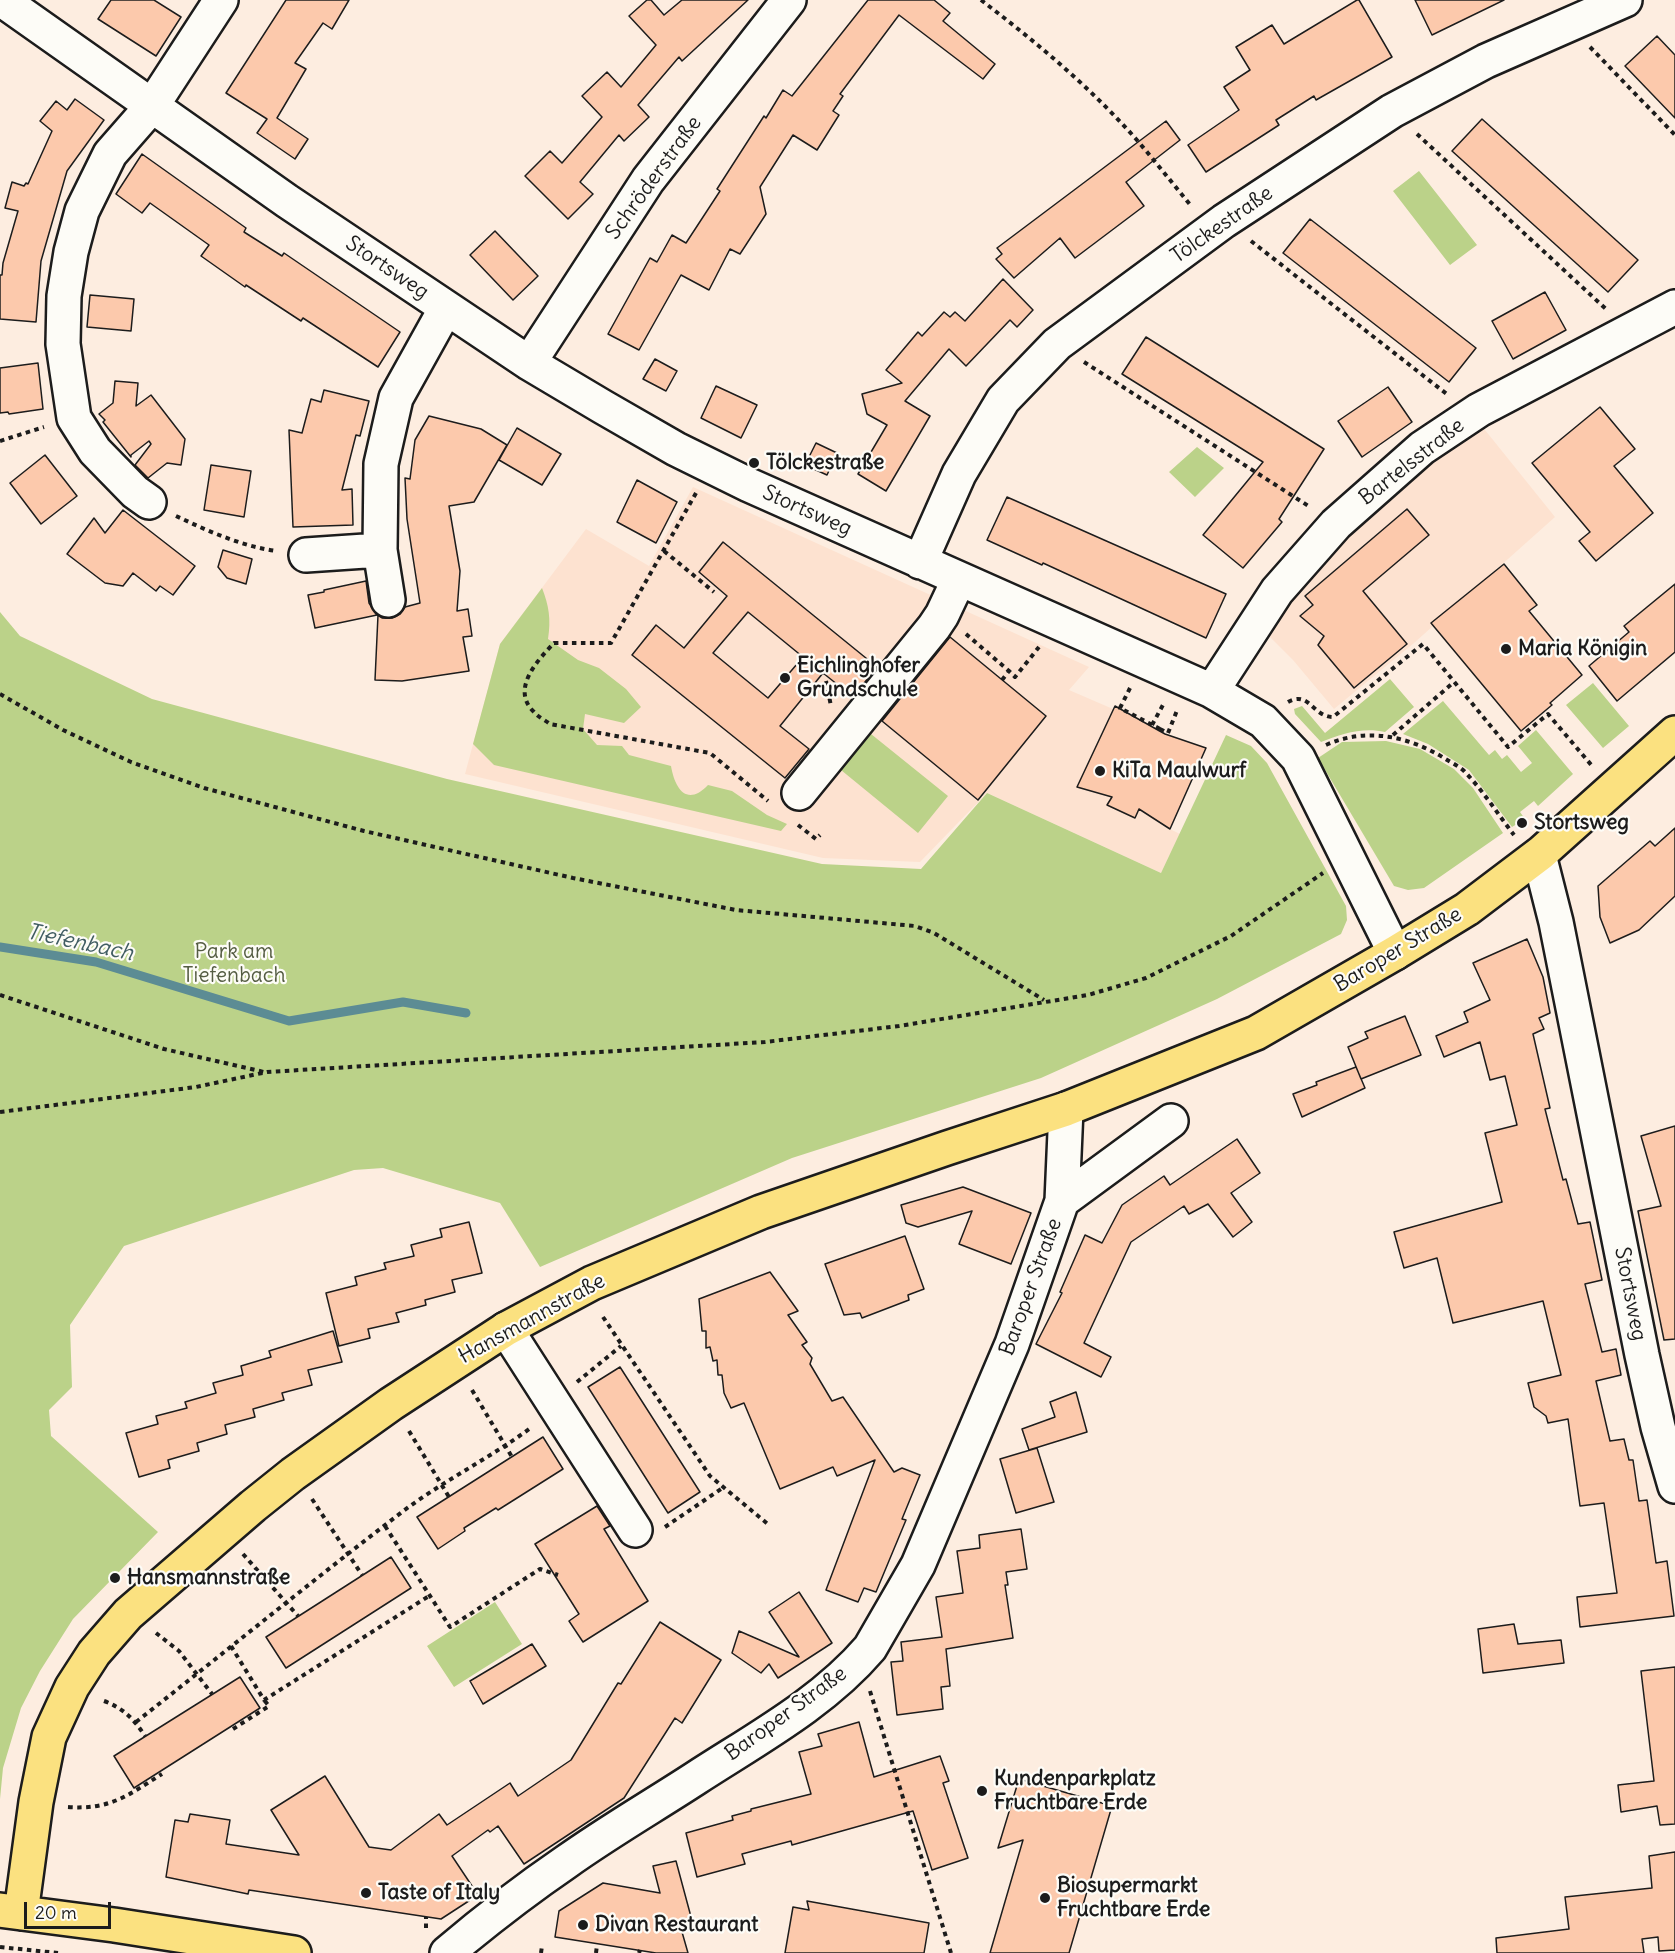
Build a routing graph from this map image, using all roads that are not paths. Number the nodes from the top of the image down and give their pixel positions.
1 (2, 0) edge
2 (221, 0) edge
3 (789, 0) edge
4 (1625, 0) edge
5 (152, 106) junction
6 (1675, 307) edge
7 (446, 308) junction
8 (529, 363) junction
9 (149, 502) road end
10 (380, 550) junction
11 (306, 555) road end
12 (920, 562) junction
13 (958, 579) junction
14 (388, 600) dead end
15 (1212, 691) junction
16 (1675, 733) edge
17 (791, 802) road end
18 (1535, 857) junction
19 (1395, 953) junction
20 (1066, 1109) junction
21 (1171, 1121) dead end
22 (1062, 1201) junction
23 (506, 1329) junction
24 (1675, 1486) edge
25 (635, 1530) road end
26 (10, 1911) edge
27 (286, 1952) edge
28 (447, 1953) edge

1 - 5 street, Stortsweg
2 - 5 street
3 - 8 street, Schröderstraße
4 - 12 street, Tölckestraße
5 - 7 street, Stortsweg
5 - 9 street
6 - 15 street, Bartelsstraße
7 - 8 street, Stortsweg
7 - 10 street
8 - 12 street, Stortsweg
10 - 11 street
10 - 14 street
12 - 13 street, Stortsweg
13 - 15 street, Stortsweg
13 - 17 street
15 - 19 street, Stortsweg
16 - 18 main road, Baroper Straße
18 - 19 main road, Baroper Straße
18 - 24 street, Stortsweg
19 - 20 main road, Baroper Straße
20 - 22 street, Baroper Straße
20 - 23 main road, Hansmannstraße
21 - 22 street, Baroper Straße
22 - 28 street, Baroper Straße
23 - 25 street
23 - 26 main road, Hansmannstraße
26 - 27 main road

